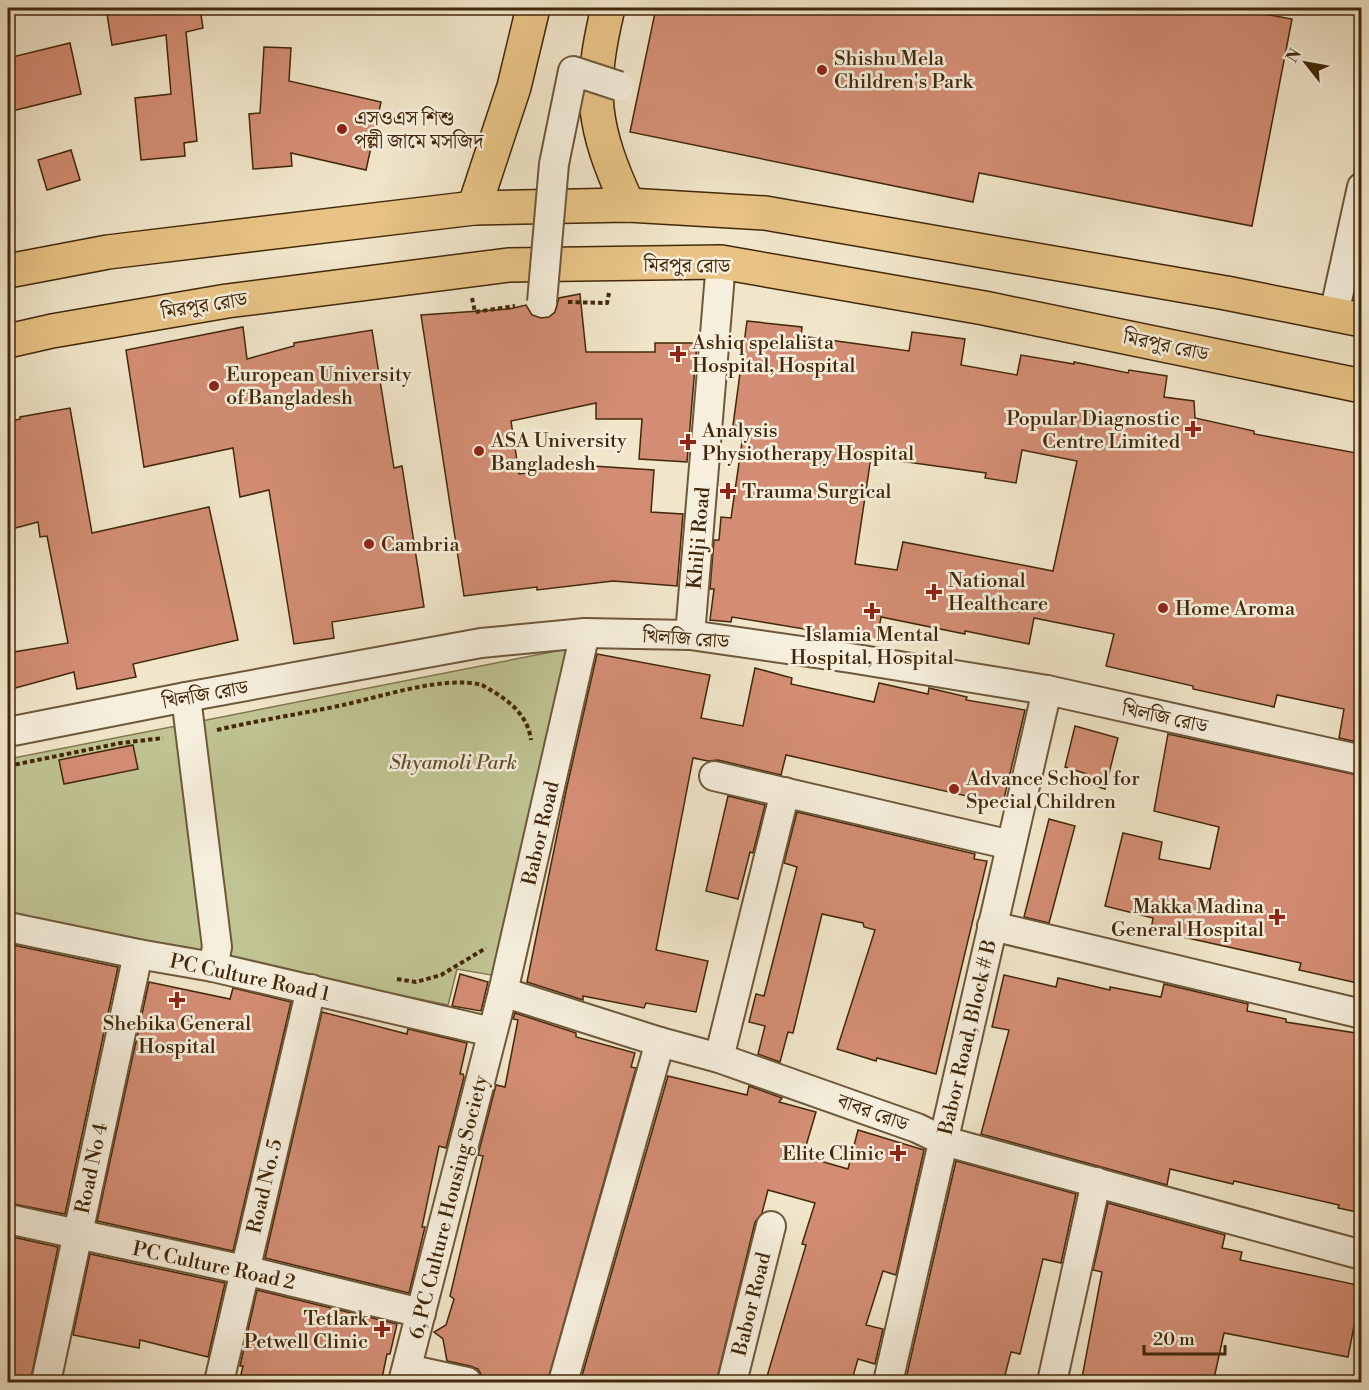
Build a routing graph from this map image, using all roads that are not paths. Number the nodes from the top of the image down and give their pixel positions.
1 (533, 8) edge
2 (608, 8) edge
3 (619, 86) dead end
4 (1362, 186) edge
5 (628, 205) junction
6 (474, 208) junction
7 (720, 262) junction
8 (8, 271) edge
9 (542, 302) road end
10 (1348, 317) edge
11 (8, 341) edge
12 (1362, 386) edge
13 (585, 633) junction
14 (690, 635) junction
15 (1047, 690) junction
16 (186, 697) junction
17 (8, 732) edge
18 (1362, 760) edge
19 (714, 776) dead end
20 (785, 792) junction
21 (1011, 844) junction
22 (992, 926) junction
23 (8, 927) edge
24 (138, 954) junction
25 (213, 967) junction
26 (311, 989) junction
27 (503, 992) junction
28 (1362, 1014) edge
29 (492, 1032) junction
30 (660, 1042) junction
31 (720, 1058) junction
32 (944, 1141) junction
33 (1096, 1182) junction
34 (8, 1219) edge
35 (771, 1226) dead end
36 (77, 1236) junction
37 (1362, 1256) edge
38 (244, 1270) junction
39 (420, 1313) junction
40 (405, 1376) edge
41 (46, 1383) edge
42 (219, 1383) edge
43 (467, 1383) edge
44 (562, 1383) edge
45 (732, 1383) edge
46 (888, 1383) edge
47 (1052, 1383) edge

1 - 6 main road
2 - 5 main road
3 - 9 street, bridge
4 - 10 street
5 - 6 main road
5 - 10 main road
6 - 8 main road
7 - 11 main road, মিরপুর রোড
7 - 12 main road, মিরপুর রোড
7 - 14 street, Khilji Road
13 - 14 street, খিলজি রোড
13 - 16 street, খিলজি রোড
13 - 27 street, Babor Road
14 - 15 street, খিলজি রোড
15 - 18 street, খিলজি রোড
15 - 21 street, Babor Road, Block # B
16 - 17 street, খিলজি রোড
16 - 25 street
19 - 20 street
20 - 21 street
20 - 31 street
21 - 22 street, Babor Road, Block # B
22 - 28 street
22 - 32 street, Babor Road, Block # B
23 - 24 street, PC Culture Road 1
24 - 25 street, PC Culture Road 1
24 - 36 street, Road No 4
25 - 26 street, PC Culture Road 1
26 - 29 street, PC Culture Road 1
26 - 38 street, Road No. 5
27 - 29 street, Babor Road
27 - 30 street, বাবর রোড
29 - 39 street, 6, PC Culture Housing Society
30 - 31 street, বাবর রোড
30 - 44 street
31 - 32 street, বাবর রোড
32 - 33 street, বাবর রোড
32 - 46 street, Babor Road, Block # B
33 - 37 street, বাবর রোড
33 - 47 street
34 - 36 street, PC Culture Road 2
35 - 45 street, Babor Road
36 - 38 street, PC Culture Road 2
36 - 41 street, Road No 4
38 - 39 street, PC Culture Road 2
38 - 42 street, Road No. 5
39 - 40 street, 6, PC Culture Housing Society
40 - 43 street

